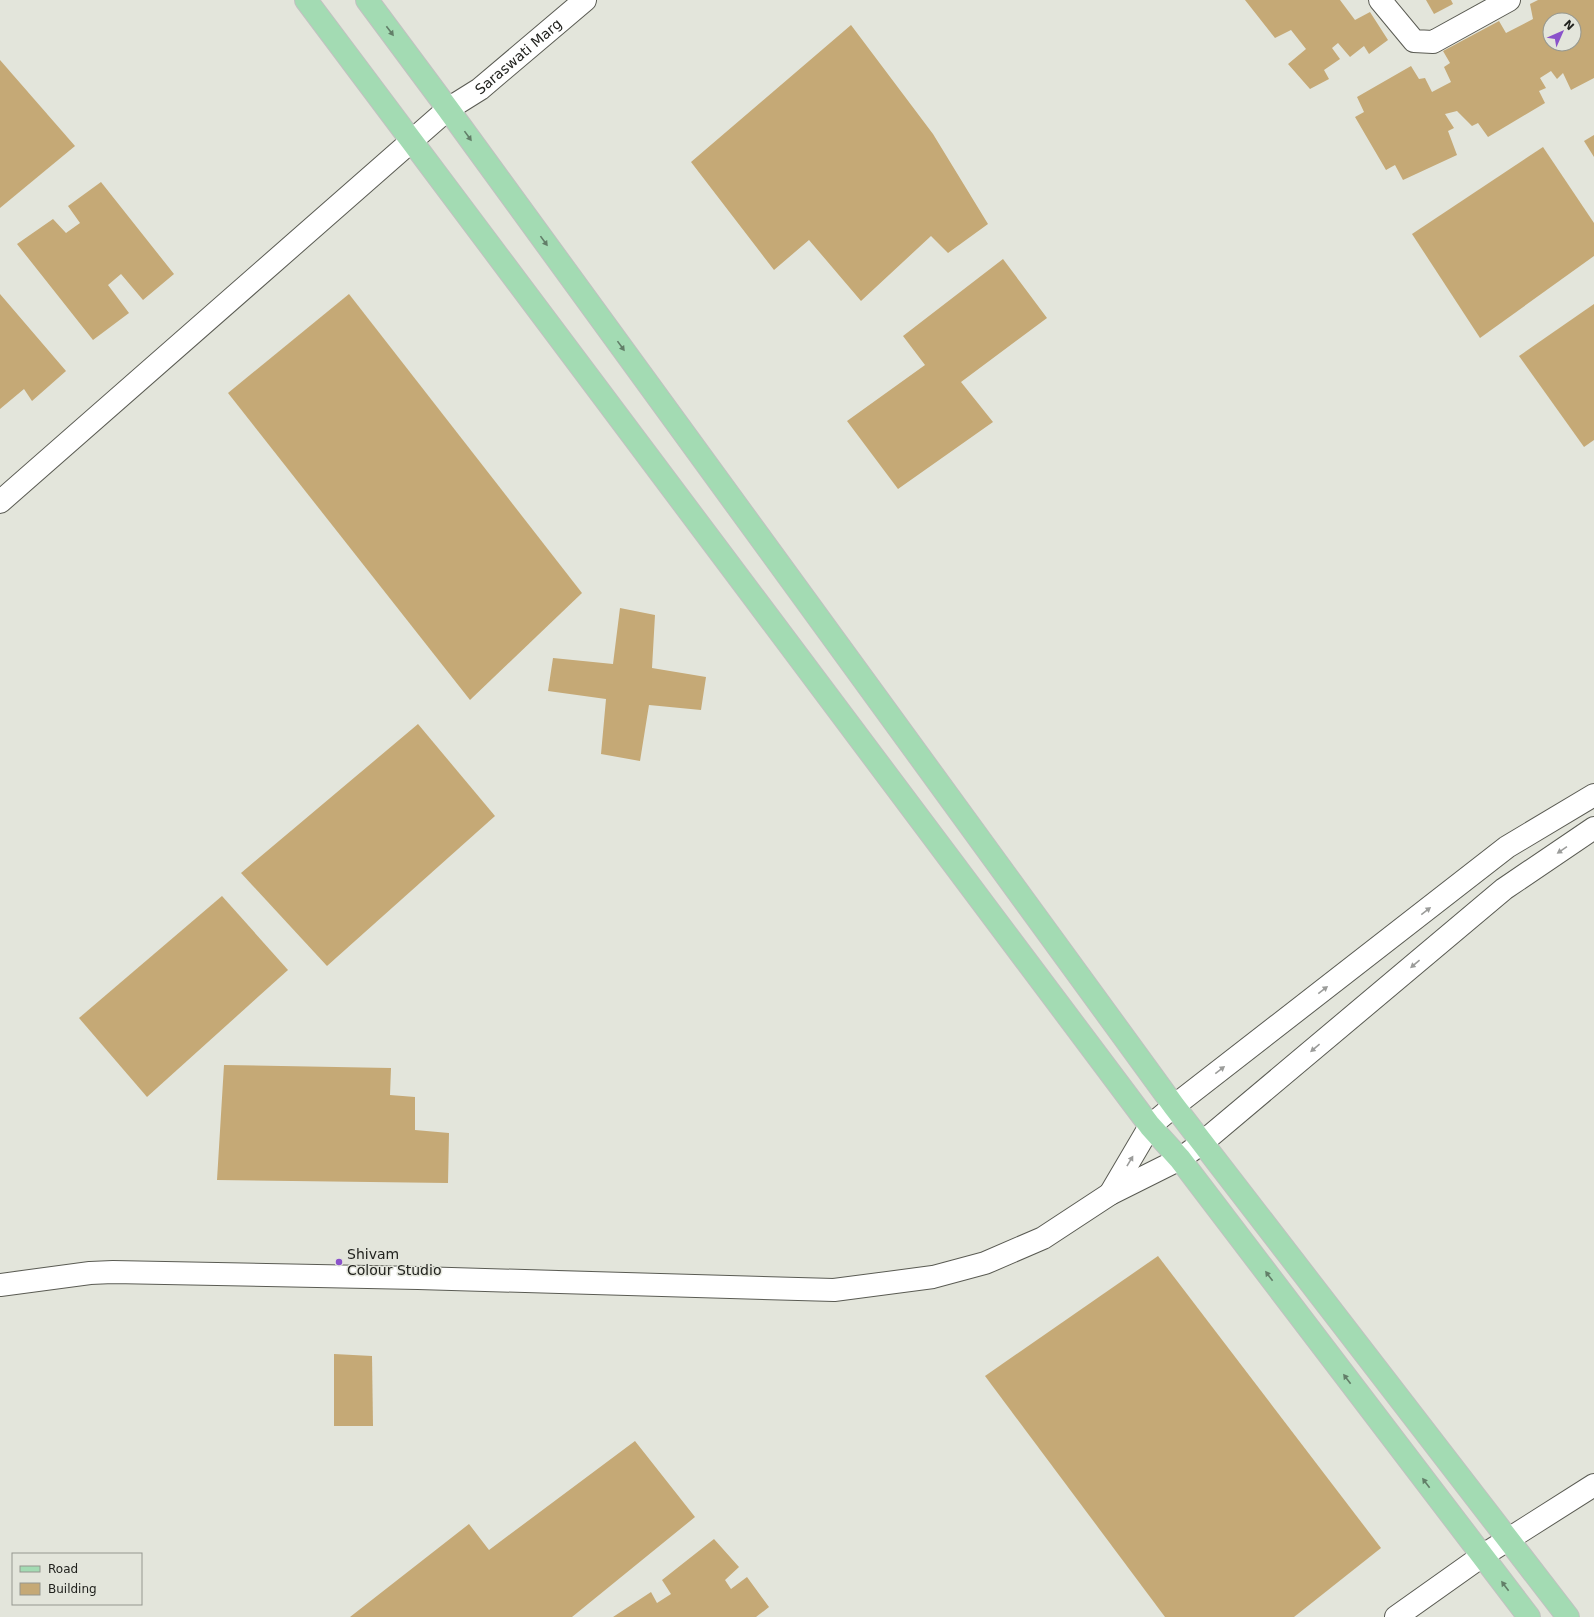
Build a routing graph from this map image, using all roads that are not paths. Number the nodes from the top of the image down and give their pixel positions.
1 (306, 0) edge
2 (367, 0) edge
3 (585, 0) edge
4 (1380, 0) edge
5 (1509, 0) edge
6 (448, 109) junction
7 (412, 141) junction
8 (0, 502) edge
9 (1594, 795) edge
10 (1594, 828) edge
11 (1174, 1106) junction
12 (1150, 1126) junction
13 (1203, 1142) junction
14 (1180, 1159) junction
15 (1110, 1194) junction
16 (0, 1285) edge
17 (1594, 1485) edge
18 (1509, 1540) junction
19 (1482, 1556) junction
20 (1396, 1617) edge
21 (1529, 1617) edge
22 (1568, 1617) edge

1 - 7 main road
2 -> 6 main road
3 - 6 street, Saraswati Marg
4 - 5 street
6 - 7 street, Saraswati Marg
6 -> 11 main road
7 - 8 street, Saraswati Marg
7 - 12 main road
11 -> 9 street
10 -> 13 street
11 - 12 street
11 - 13 main road
12 - 14 main road
15 -> 12 street
13 - 14 street
13 - 18 main road
14 - 15 street
19 -> 14 main road
15 - 16 street
17 - 18 street
18 - 19 street
18 - 22 main road
19 - 20 street
21 -> 19 main road

